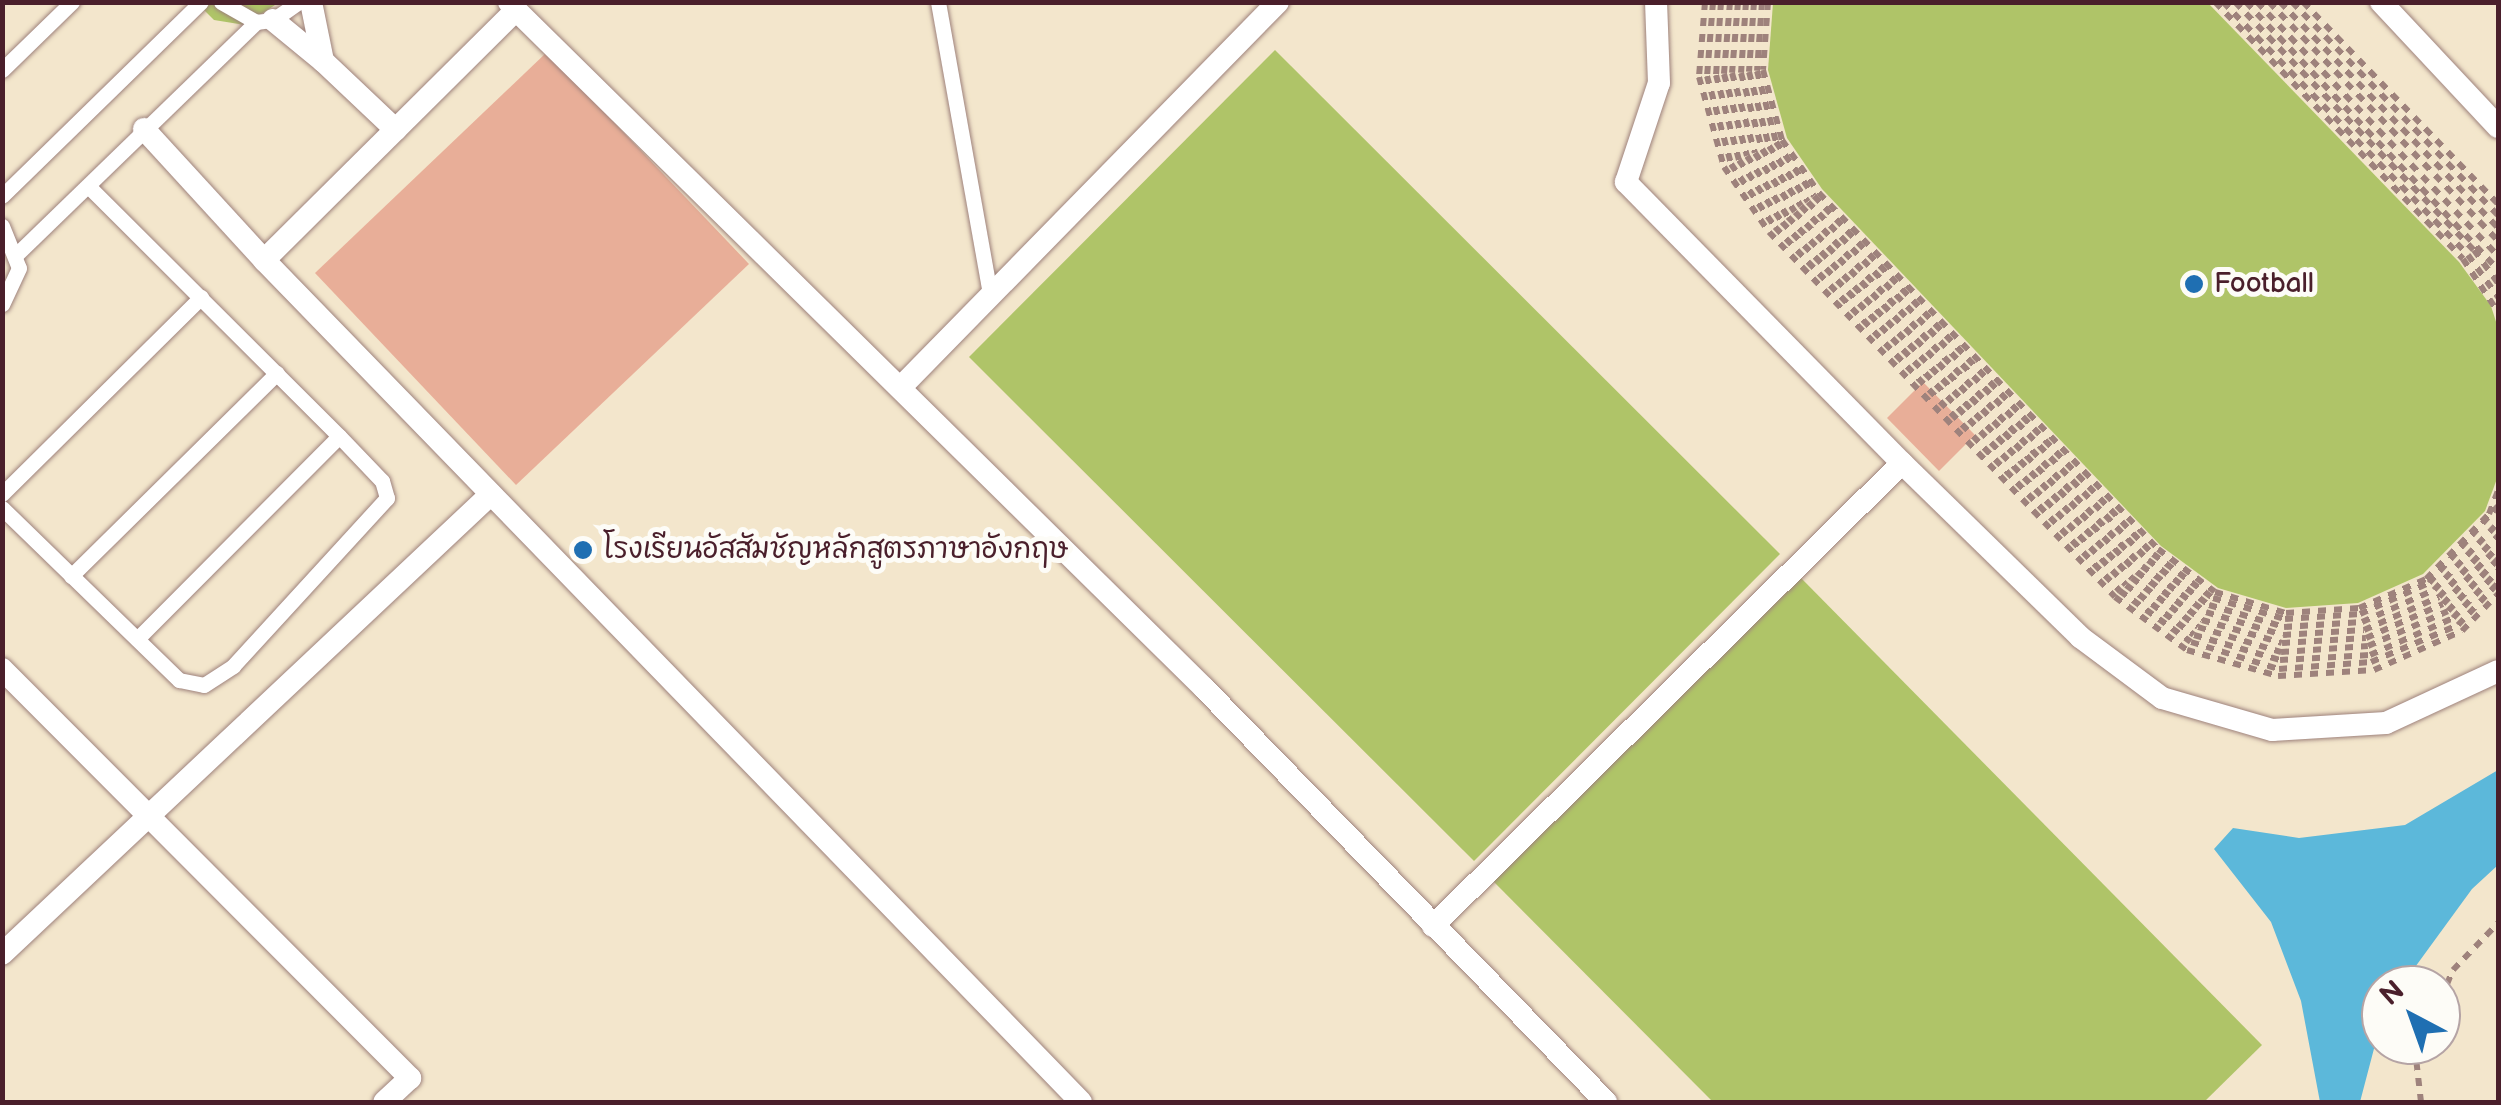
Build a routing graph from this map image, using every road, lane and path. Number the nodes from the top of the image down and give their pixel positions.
1 (72, 2) edge
2 (202, 2) edge
3 (221, 2) edge
4 (299, 2) edge
5 (311, 2) edge
6 (938, 2) edge
7 (1278, 2) edge
8 (1656, 2) edge
9 (1705, 2) edge
10 (1713, 2) edge
11 (1722, 2) edge
12 (1730, 2) edge
13 (1738, 2) edge
14 (1746, 2) edge
15 (1762, 2) edge
16 (2216, 2) edge
17 (2224, 2) edge
18 (2235, 2) edge
19 (2246, 2) edge
20 (2257, 2) edge
21 (2269, 2) edge
22 (2280, 2) edge
23 (2292, 2) edge
24 (2303, 2) edge
25 (2381, 2) edge
26 (513, 6) edge
27 (264, 21) junction
28 (324, 61) junction
29 (2, 70) edge
30 (2498, 127) edge
31 (144, 129) junction
32 (396, 130) junction
33 (88, 186) junction
34 (2, 196) edge
35 (2498, 204) edge
36 (2498, 215) edge
37 (2, 226) edge
38 (2498, 228) edge
39 (2498, 241) edge
40 (18, 253) junction
41 (2498, 256) edge
42 (264, 260) junction
43 (2498, 269) edge
44 (2498, 283) edge
45 (990, 294) junction
46 (201, 297) junction
47 (2498, 297) edge
48 (2, 304) edge
49 (2498, 312) edge
50 (277, 373) junction
51 (900, 388) junction
52 (339, 436) junction
53 (1902, 464) junction
54 (2498, 490) edge
55 (2, 494) edge
56 (491, 494) junction
57 (2498, 506) edge
58 (2, 508) edge
59 (2498, 524) edge
60 (2498, 536) edge
61 (2498, 547) edge
62 (2498, 559) edge
63 (2498, 571) edge
64 (71, 576) junction
65 (2498, 583) edge
66 (2498, 594) edge
67 (137, 640) junction
68 (2, 669) edge
69 (2498, 671) edge
70 (150, 814) junction
71 (2498, 923) edge
72 (1433, 926) junction
73 (2, 954) edge
74 (2458, 965) edge
75 (2421, 1065) edge
76 (384, 1102) edge
77 (1081, 1102) edge
78 (1606, 1102) edge
79 (2420, 1102) edge

1 - 29 lane
2 - 34 lane
3 - 27 lane
4 - 27 lane
5 - 28 street
6 - 45 lane
7 - 45 street
8 - 53 street
9 - 66 path
10 - 65 path
11 - 63 path
12 - 62 path
13 - 61 path
14 - 60 path
15 - 54 path
15 - 57 path
15 - 59 path
16 - 49 path
17 - 47 path
18 - 44 path
19 - 43 path
20 - 41 path
21 - 39 path
22 - 38 path
23 - 36 path
24 - 35 path
25 - 30 street
26 - 32 street
26 - 51 street
27 - 28 street
27 - 31 lane
28 - 32 street
31 - 33 lane
31 - 42 street
32 - 42 street
33 - 40 lane
33 - 46 lane
37 - 40 lane
40 - 48 lane
42 - 56 street
45 - 51 street
46 - 50 lane
46 - 55 lane
50 - 52 lane
50 - 64 lane
51 - 72 street
52 - 67 lane
52 - 67 lane
53 - 69 street
53 - 72 street
56 - 70 street
56 - 77 street
58 - 64 lane
64 - 67 lane
68 - 70 street
70 - 73 street
70 - 76 street
71 - 74 path
72 - 78 street
75 - 79 path

